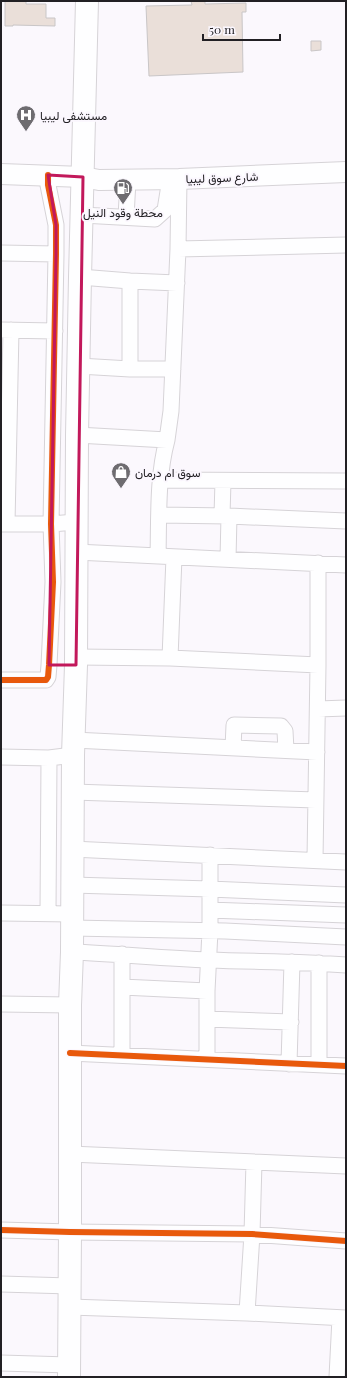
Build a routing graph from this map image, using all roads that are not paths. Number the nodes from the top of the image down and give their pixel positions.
1 (88, 1) edge
2 (346, 172) edge
3 (1, 174) edge
4 (174, 179) junction
5 (48, 180) junction
6 (128, 180) junction
7 (88, 181) junction
8 (1, 183) edge
9 (82, 215) junction
10 (126, 217) junction
11 (346, 245) edge
12 (178, 249) junction
13 (1, 253) edge
14 (56, 254) junction
15 (80, 277) junction
16 (130, 281) junction
17 (177, 283) junction
18 (6, 330) edge
19 (55, 331) junction
20 (79, 366) junction
21 (130, 369) junction
22 (173, 369) junction
23 (77, 435) junction
24 (167, 440) junction
25 (161, 480) junction
26 (222, 481) junction
27 (346, 481) edge
28 (159, 515) junction
29 (225, 516) junction
30 (346, 521) edge
31 (76, 522) junction
32 (4, 524) edge
33 (51, 524) junction
34 (76, 552) junction
35 (158, 556) junction
36 (174, 557) junction
37 (228, 559) junction
38 (318, 563) junction
39 (346, 565) edge
40 (170, 658) junction
41 (76, 661) junction
42 (49, 665) junction
43 (318, 665) junction
44 (1, 680) edge
45 (346, 708) edge
46 (318, 709) junction
47 (73, 747) junction
48 (233, 748) junction
49 (286, 750) junction
50 (317, 752) junction
51 (1, 757) edge
52 (49, 758) junction
53 (73, 792) junction
54 (316, 800) junction
55 (72, 849) junction
56 (210, 855) junction
57 (314, 860) junction
58 (346, 862) edge
59 (72, 884) junction
60 (210, 889) junction
61 (346, 895) edge
62 (210, 910) junction
63 (1, 913) edge
64 (48, 914) junction
65 (346, 916) edge
66 (72, 921) junction
67 (210, 931) junction
68 (346, 937) edge
69 (72, 952) junction
70 (122, 954) junction
71 (209, 960) junction
72 (292, 962) junction
73 (319, 963) junction
74 (346, 965) edge
75 (122, 987) junction
76 (207, 991) junction
77 (1, 1004) edge
78 (70, 1005) junction
79 (207, 1019) junction
80 (291, 1022) junction
81 (70, 1053) junction
82 (122, 1055) junction
83 (207, 1059) junction
84 (289, 1064) junction
85 (319, 1065) junction
86 (346, 1066) edge
87 (70, 1154) junction
88 (254, 1162) junction
89 (346, 1166) edge
90 (1, 1230) edge
91 (70, 1232) junction
92 (252, 1234) junction
93 (346, 1241) edge
94 (1, 1284) edge
95 (70, 1297) junction
96 (247, 1313) junction
97 (343, 1318) edge
98 (1, 1363) edge
99 (69, 1371) edge
100 (337, 1377) edge

1 - 7 highway
2 - 4 main road, شارع سوق ليبيا
3 - 5 main road
4 - 6 main road, شارع سوق ليبيا
4 - 10 street
4 - 12 street
5 - 7 main road, شارع سوق ليبيا
5 - 8 main road
5 - 14 street
6 - 7 main road, شارع سوق ليبيا
6 - 10 street
7 - 9 highway
9 - 10 street
9 - 15 highway
11 - 12 street
12 - 17 street
13 - 14 street
14 - 19 street
15 - 16 street
15 - 20 highway
16 - 17 street
16 - 21 street
17 - 22 street
18 - 19 street
18 - 32 street
19 - 33 street
20 - 21 street
20 - 23 highway
21 - 22 street
22 - 24 street
23 - 24 street
23 - 31 highway
24 - 25 street
25 - 26 street
25 - 28 street
26 - 27 street
26 - 29 street
28 - 29 street
28 - 35 street
29 - 30 street
29 - 37 street
31 - 33 street
31 - 34 highway
32 - 33 street
33 - 42 street
34 - 35 street
34 - 41 highway
35 - 36 street
36 - 37 street
36 - 40 street
37 - 38 street
38 - 39 street
38 - 43 street
40 - 41 street
40 - 43 street
41 - 42 street
41 - 47 highway
42 - 44 street
43 - 46 street
45 - 46 street
46 - 50 street
47 - 48 street
47 - 52 street
47 - 53 highway
48 - 49 street
48 - 49 street
49 - 50 street
50 - 54 street
51 - 52 street
52 - 64 street
53 - 54 street
53 - 55 highway
54 - 57 street
55 - 56 street
55 - 59 highway
56 - 57 street
56 - 60 street
57 - 58 street
59 - 60 street
59 - 66 highway
60 - 61 street
60 - 62 street
62 - 65 street
62 - 67 street
63 - 64 street
64 - 66 street
66 - 67 street
66 - 69 highway
67 - 68 street
67 - 71 street
69 - 70 street
69 - 78 highway
70 - 71 street
70 - 75 street
71 - 72 street
71 - 76 street
72 - 73 street
72 - 80 street
73 - 74 street
73 - 85 street
75 - 76 street
75 - 82 street
76 - 79 street
77 - 78 street
78 - 81 highway
79 - 80 street
79 - 83 street
80 - 84 street
81 - 82 street
81 - 87 highway
82 - 83 street
83 - 84 street
84 - 85 street
85 - 86 street
87 - 88 street
87 - 91 highway
88 - 89 street
88 - 92 street
90 - 91 street
91 - 92 street
91 - 95 highway
92 - 93 street
92 - 96 street
94 - 95 street
95 - 96 street
95 - 99 highway
96 - 97 street
97 - 100 street
98 - 99 street

